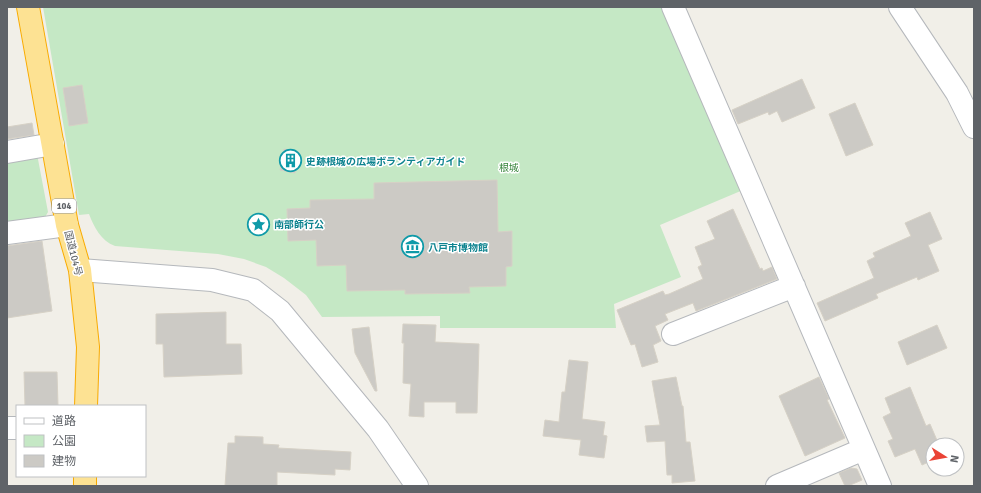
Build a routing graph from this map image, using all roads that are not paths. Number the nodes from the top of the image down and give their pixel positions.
1 (28, 7) edge
2 (673, 7) edge
3 (900, 7) edge
4 (974, 126) edge
5 (53, 144) junction
6 (7, 152) edge
7 (67, 225) junction
8 (7, 233) edge
9 (80, 270) junction
10 (794, 286) junction
11 (673, 334) dead end
12 (86, 405) edge
13 (864, 449) junction
14 (417, 486) edge
15 (777, 486) edge
16 (880, 486) edge

1 - 5 highway, 国道104号 / 104
2 - 10 street
3 - 4 street
5 - 6 street
5 - 7 highway, 国道104号 / 104
7 - 8 street
7 - 9 highway, 国道104号 / 104
9 - 12 highway, 国道104号 / 104
9 - 14 street
10 - 11 street
10 - 13 street
13 - 15 street
13 - 16 street

